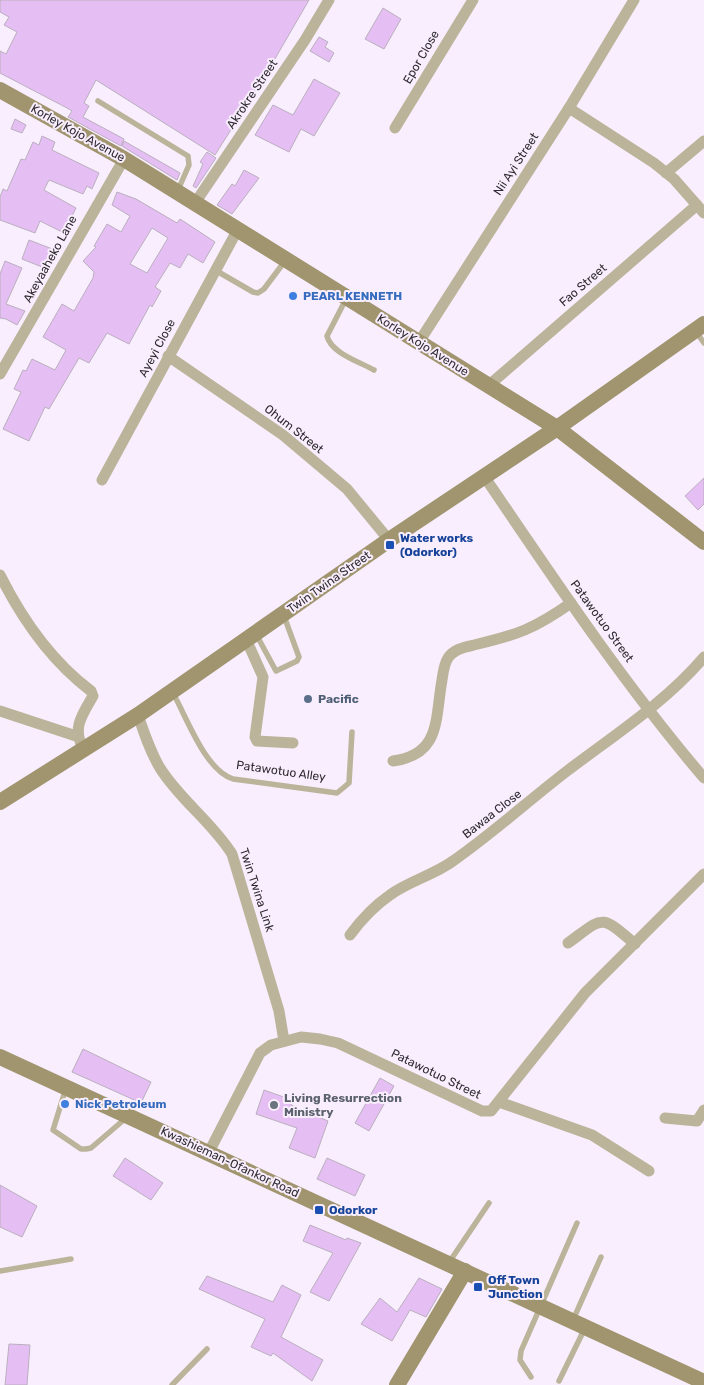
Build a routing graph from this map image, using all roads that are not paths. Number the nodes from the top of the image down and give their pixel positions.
1 (329, 0) edge
2 (472, 0) edge
3 (634, 0) edge
4 (0, 90) edge
5 (98, 101) dead end
6 (569, 108) junction
7 (395, 128) dead end
8 (704, 141) edge
9 (124, 159) junction
10 (666, 173) junction
11 (177, 192) junction
12 (195, 203) junction
13 (701, 209) edge
14 (238, 229) junction
15 (286, 259) junction
16 (215, 270) junction
17 (347, 297) junction
18 (701, 332) edge
19 (419, 342) junction
20 (168, 356) junction
21 (374, 370) dead end
22 (0, 374) edge
23 (488, 386) junction
24 (558, 428) junction
25 (484, 476) junction
26 (102, 480) dead end
27 (703, 539) edge
28 (389, 540) junction
29 (0, 575) edge
30 (571, 603) junction
31 (283, 614) junction
32 (251, 636) junction
33 (704, 657) edge
34 (172, 691) junction
35 (648, 708) junction
36 (0, 711) edge
37 (138, 715) junction
38 (352, 732) dead end
39 (80, 742) junction
40 (293, 743) dead end
41 (393, 761) dead end
42 (704, 778) edge
43 (0, 802) edge
44 (704, 874) edge
45 (350, 935) dead end
46 (568, 943) dead end
47 (634, 944) junction
48 (284, 1041) junction
49 (1, 1059) edge
50 (67, 1087) junction
51 (499, 1102) junction
52 (704, 1110) edge
53 (129, 1116) junction
54 (665, 1118) dead end
55 (209, 1152) junction
56 (649, 1171) dead end
57 (489, 1203) dead end
58 (577, 1223) dead end
59 (601, 1257) dead end
60 (71, 1259) dead end
61 (448, 1263) junction
62 (0, 1271) edge
63 (465, 1271) junction
64 (539, 1306) junction
65 (578, 1325) junction
66 (207, 1349) dead end
67 (531, 1377) dead end
68 (559, 1381) dead end
69 (704, 1382) edge
70 (172, 1385) edge
71 (397, 1385) edge

1 - 12 street, Akrokre Street
2 - 7 street, Epor Close
3 - 6 street, Nii Ayi Street
4 - 9 main road, Korley Kojo Avenue
5 - 11 lane
6 - 10 street
6 - 19 street, Nii Ayi Street
8 - 10 street
9 - 11 main road, Korley Kojo Avenue
9 - 22 street, Akeyaaheko Lane
10 - 13 street
11 - 12 main road, Korley Kojo Avenue
12 - 14 main road, Korley Kojo Avenue
13 - 23 street, Fao Street
14 - 15 main road, Korley Kojo Avenue
14 - 16 street, Ayeyi Close
15 - 16 lane
15 - 17 main road, Korley Kojo Avenue
16 - 20 street, Ayeyi Close
17 - 19 main road, Korley Kojo Avenue
17 - 21 lane
18 - 24 main road, Twin Twina Street
19 - 23 main road, Korley Kojo Avenue
20 - 26 street, Ayeyi Close
20 - 28 street, Ohum Street
23 - 24 main road, Korley Kojo Avenue
24 - 25 main road, Twin Twina Street
24 - 27 main road, Korley Kojo Avenue
25 - 28 main road, Twin Twina Street
25 - 30 street, Patawotuo Street
28 - 31 main road, Twin Twina Street
29 - 39 street
30 - 35 street, Patawotuo Street
30 - 41 street
31 - 32 main road, Twin Twina Street
31 - 32 lane
32 - 34 main road, Twin Twina Street
32 - 40 street
33 - 35 street, Bawaa Close
34 - 37 main road, Twin Twina Street
34 - 38 lane, Patawotuo Alley
35 - 42 street, Patawotuo Street
35 - 45 street, Bawaa Close
36 - 39 street
37 - 39 main road, Twin Twina Street
37 - 48 street, Twin Twina Link
39 - 43 main road, Twin Twina Street
44 - 47 street
46 - 47 street
47 - 51 street
48 - 51 street, Patawotuo Street
48 - 55 street, Patawotuo Street
49 - 50 main road, Kwashieman-Ofankor Road
50 - 53 main road, Kwashieman-Ofankor Road
50 - 53 lane
51 - 56 street
52 - 54 street
53 - 55 main road, Kwashieman-Ofankor Road
55 - 61 main road, Kwashieman-Ofankor Road
57 - 61 lane
58 - 64 lane
59 - 65 lane
60 - 62 lane
61 - 63 main road, Kwashieman-Ofankor Road
63 - 64 main road, Kwashieman-Ofankor Road
63 - 71 main road
64 - 65 main road, Kwashieman-Ofankor Road
64 - 67 lane
65 - 68 lane
65 - 69 main road, Kwashieman-Ofankor Road
66 - 70 lane

